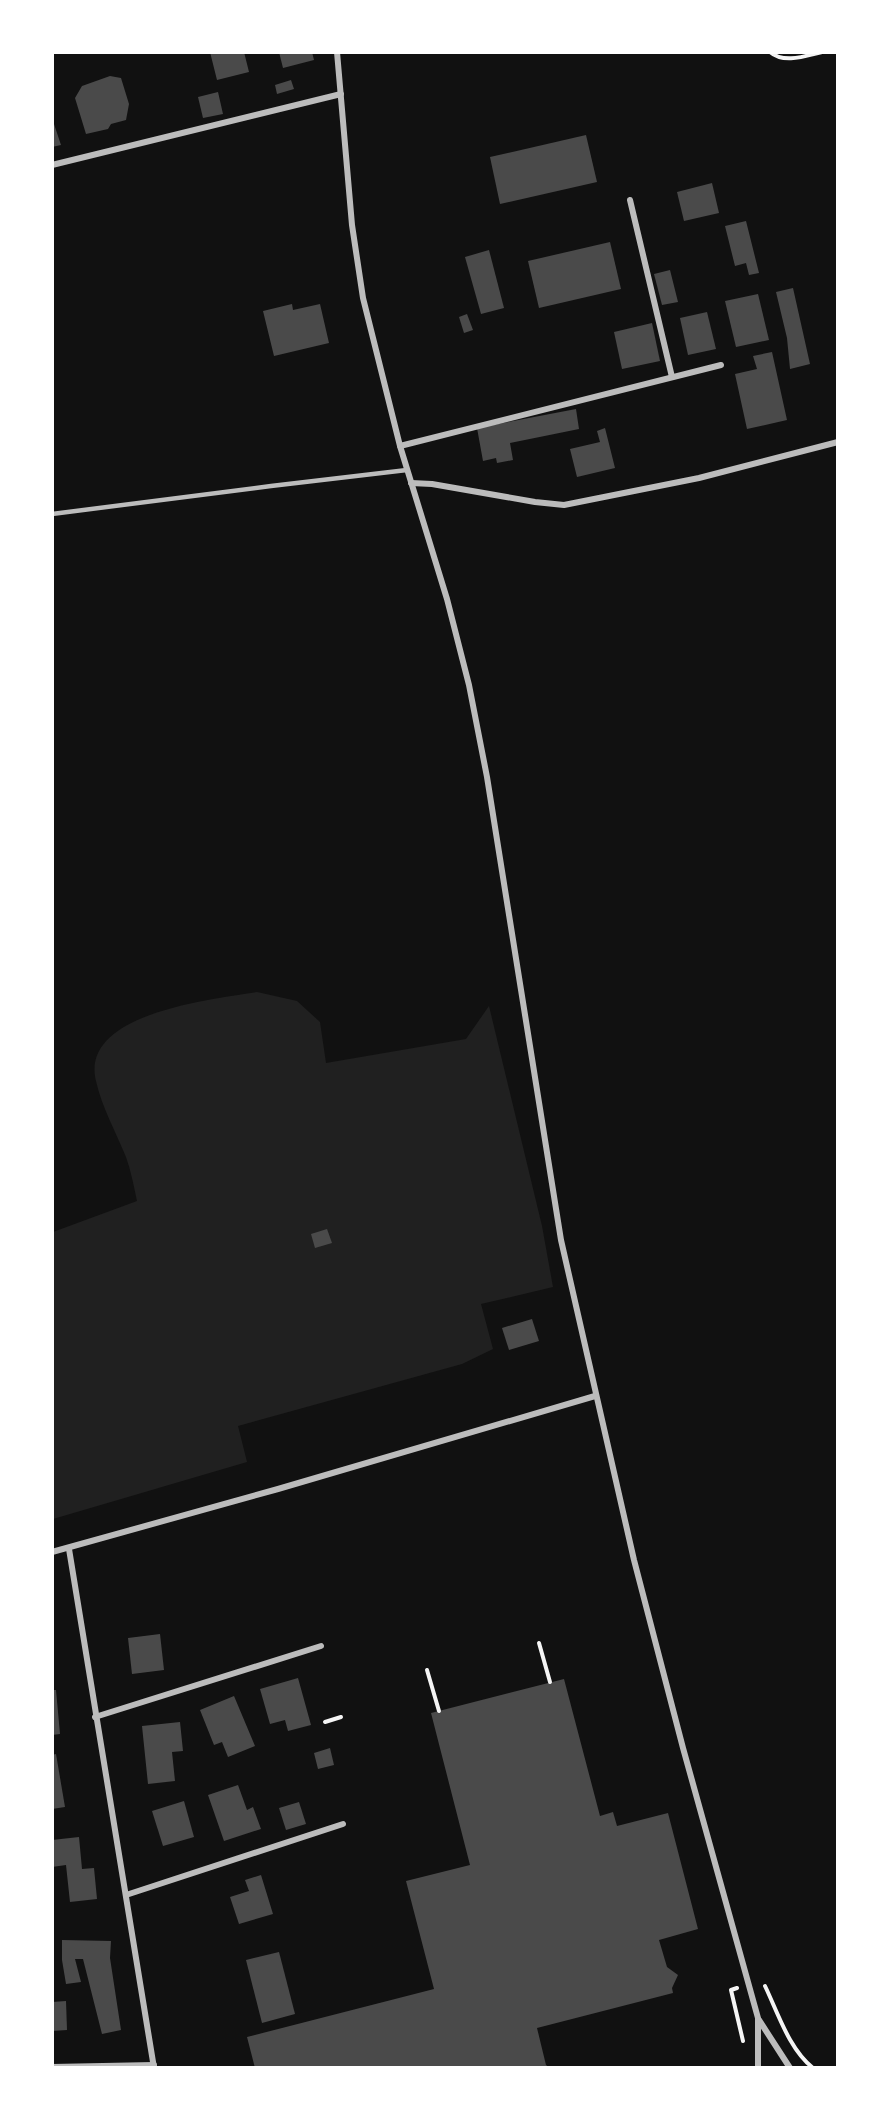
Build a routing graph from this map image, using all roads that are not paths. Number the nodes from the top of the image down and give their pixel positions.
1 (337, 52) edge
2 (341, 94) junction
3 (52, 165) edge
4 (630, 200) dead end
5 (721, 365) dead end
6 (672, 377) junction
7 (837, 442) edge
8 (400, 446) junction
9 (408, 470) junction
10 (411, 483) junction
11 (52, 514) edge
12 (595, 1396) junction
13 (69, 1549) junction
14 (52, 1552) edge
15 (321, 1646) dead end
16 (95, 1717) junction
17 (343, 1824) dead end
18 (126, 1895) junction
19 (758, 2018) junction
20 (154, 2066) edge
21 (52, 2067) edge
22 (758, 2067) edge
23 (790, 2067) edge

1 - 2 street
2 - 3 street
2 - 8 street
4 - 6 street
5 - 6 street
6 - 8 street
7 - 10 street
8 - 9 street
9 - 10 street
9 - 11 lane
10 - 12 street
12 - 13 street
12 - 19 street
13 - 14 street
13 - 16 street
15 - 16 street
16 - 18 street
17 - 18 street
18 - 20 street
19 - 22 street
19 - 23 street
20 - 21 street

